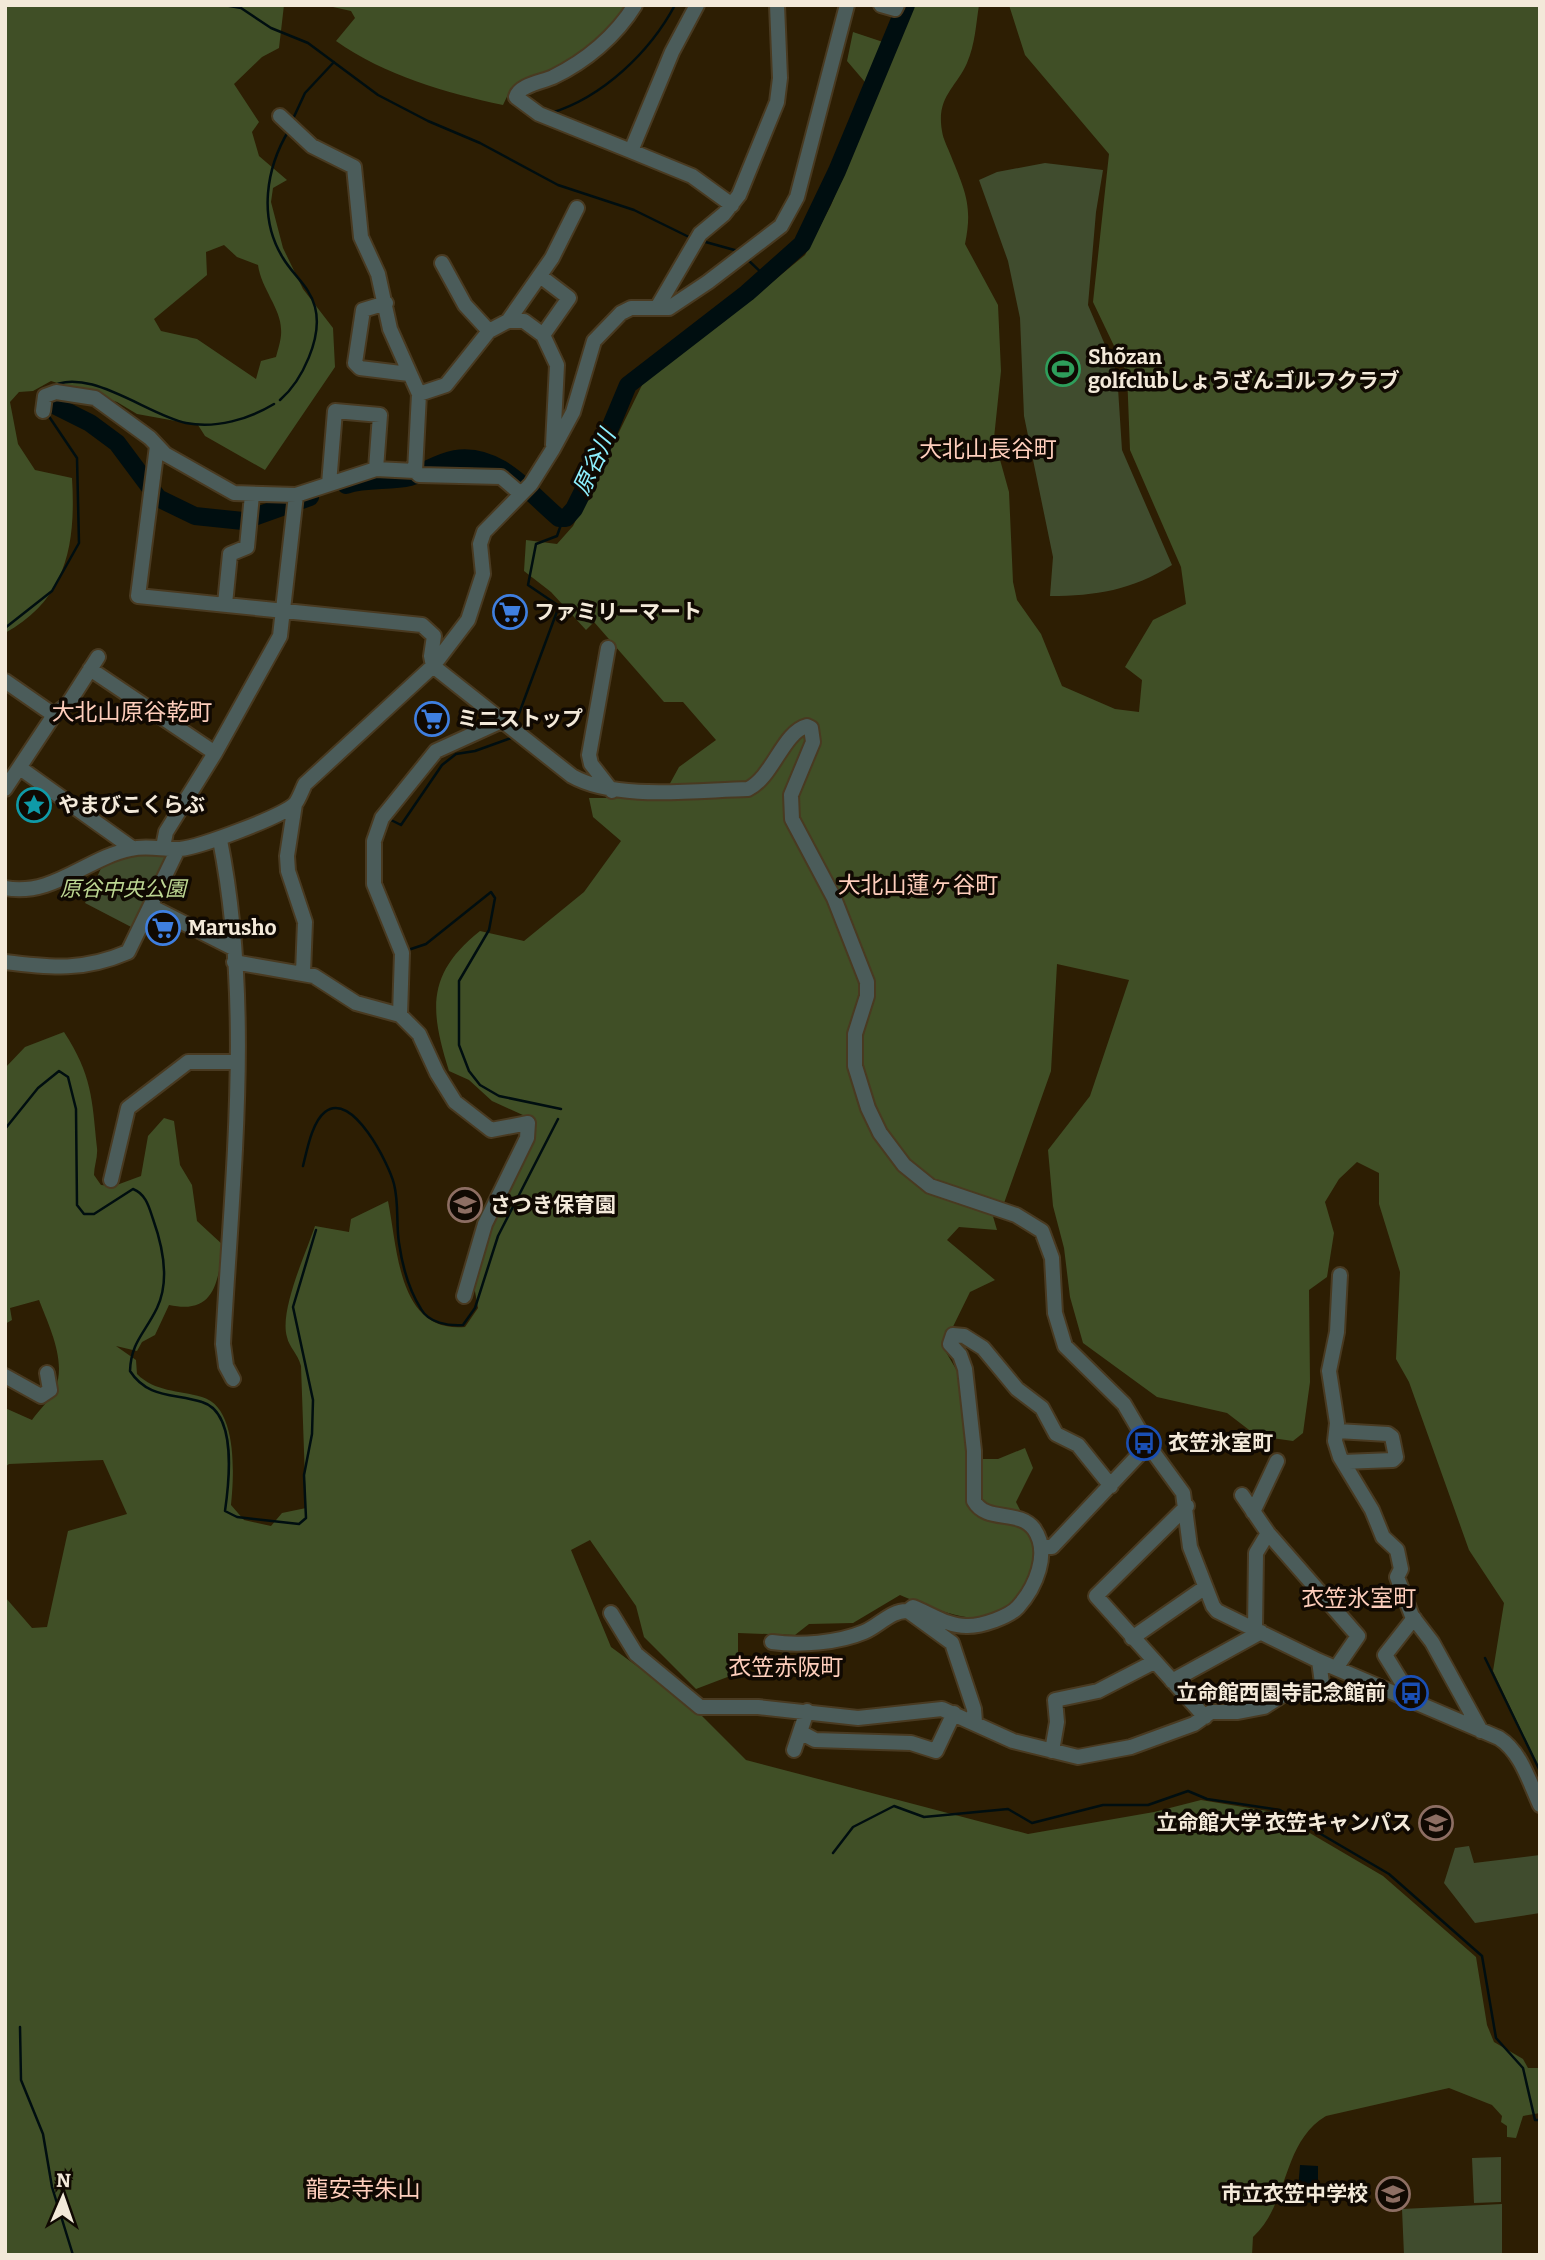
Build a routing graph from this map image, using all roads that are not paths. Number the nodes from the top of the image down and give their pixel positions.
1 (635, 5) edge
2 (696, 5) edge
3 (777, 5) edge
4 (847, 5) edge
5 (881, 5) edge
6 (897, 5) edge
7 (279, 116) dead end
8 (631, 151) junction
9 (732, 205) junction
10 (577, 208) dead end
11 (442, 263) dead end
12 (540, 276) junction
13 (386, 303) junction
14 (658, 306) junction
15 (508, 321) junction
16 (489, 331) junction
17 (542, 335) junction
18 (409, 373) junction
19 (419, 394) junction
20 (43, 411) dead end
21 (380, 415) junction
22 (397, 416) dead end
23 (157, 446) junction
24 (553, 449) junction
25 (376, 470) junction
26 (415, 471) junction
27 (329, 484) junction
28 (524, 491) junction
29 (252, 495) junction
30 (296, 495) junction
31 (225, 604) junction
32 (284, 611) junction
33 (608, 648) dead end
34 (433, 666) junction
35 (5, 681) edge
36 (54, 715) junction
37 (504, 720) junction
38 (215, 753) junction
39 (20, 768) junction
40 (5, 789) edge
41 (612, 791) junction
42 (295, 804) junction
43 (220, 840) junction
44 (163, 847) junction
45 (132, 848) junction
46 (178, 849) junction
47 (5, 888) edge
48 (152, 907) junction
49 (233, 955) junction
50 (5, 962) edge
51 (303, 974) junction
52 (400, 1015) junction
53 (236, 1062) junction
54 (111, 1181) dead end
55 (1340, 1275) dead end
56 (464, 1296) dead end
57 (47, 1373) dead end
58 (5, 1376) edge
59 (233, 1379) dead end
60 (1337, 1431) junction
61 (1148, 1445) junction
62 (1277, 1461) dead end
63 (1343, 1462) junction
64 (1111, 1486) junction
65 (1242, 1495) dead end
66 (1187, 1506) junction
67 (1253, 1512) junction
68 (1268, 1534) junction
69 (1041, 1547) junction
70 (1204, 1588) junction
71 (908, 1611) junction
72 (611, 1613) dead end
73 (1414, 1618) junction
74 (1258, 1631) junction
75 (1132, 1638) junction
76 (772, 1642) dead end
77 (1319, 1661) junction
78 (1154, 1662) junction
79 (1336, 1668) junction
80 (1172, 1681) junction
81 (1412, 1699) junction
82 (807, 1711) junction
83 (954, 1713) junction
84 (1205, 1717) junction
85 (975, 1722) junction
86 (800, 1731) junction
87 (1481, 1732) junction
88 (794, 1749) dead end
89 (1052, 1751) junction
90 (1540, 1805) edge

1 - 8 street
2 - 8 street
3 - 9 street
4 - 14 street
5 - 6 street
7 - 13 street
8 - 9 street
9 - 14 street
10 - 12 street
11 - 16 street
12 - 15 street
12 - 17 street
13 - 18 street
13 - 18 street
14 - 24 street
15 - 16 street
15 - 17 street
16 - 19 street
17 - 24 street
18 - 19 street
19 - 26 street
20 - 23 street
21 - 22 street
21 - 25 street
21 - 27 street
23 - 29 street
23 - 31 street
24 - 28 street
25 - 26 street
25 - 27 street
26 - 28 street
27 - 30 street
28 - 34 street
29 - 30 street
29 - 31 street
30 - 32 street
31 - 32 street
32 - 34 street
32 - 38 street
33 - 41 street
34 - 37 street
34 - 42 street
35 - 36 street
36 - 38 street
36 - 39 street
37 - 41 street
37 - 52 street
38 - 44 street
39 - 40 street
39 - 45 street
41 - 61 street
42 - 43 street
42 - 51 street
43 - 46 street
43 - 49 street
44 - 45 street
44 - 46 street
45 - 47 street
46 - 48 street
48 - 49 street
48 - 50 street
49 - 51 street
49 - 53 street
51 - 52 street
52 - 56 street
53 - 54 street
53 - 59 street
55 - 60 street
57 - 58 street
60 - 63 street
60 - 63 street
61 - 64 street
61 - 66 street
62 - 67 street
63 - 73 street
64 - 69 street
64 - 69 street
65 - 67 street
66 - 70 street
66 - 75 street
67 - 68 street
68 - 74 street
68 - 79 street
69 - 71 street
70 - 74 street
70 - 75 street
71 - 76 street
71 - 85 street
72 - 82 street
73 - 81 street
73 - 87 street
74 - 77 street
74 - 80 street
75 - 78 street
77 - 79 street
77 - 84 street
78 - 80 street
78 - 89 street
79 - 81 street
80 - 84 street
81 - 87 street
82 - 83 street
82 - 86 street
83 - 85 street
83 - 86 street
84 - 89 street
85 - 89 street
86 - 88 street
87 - 90 street

